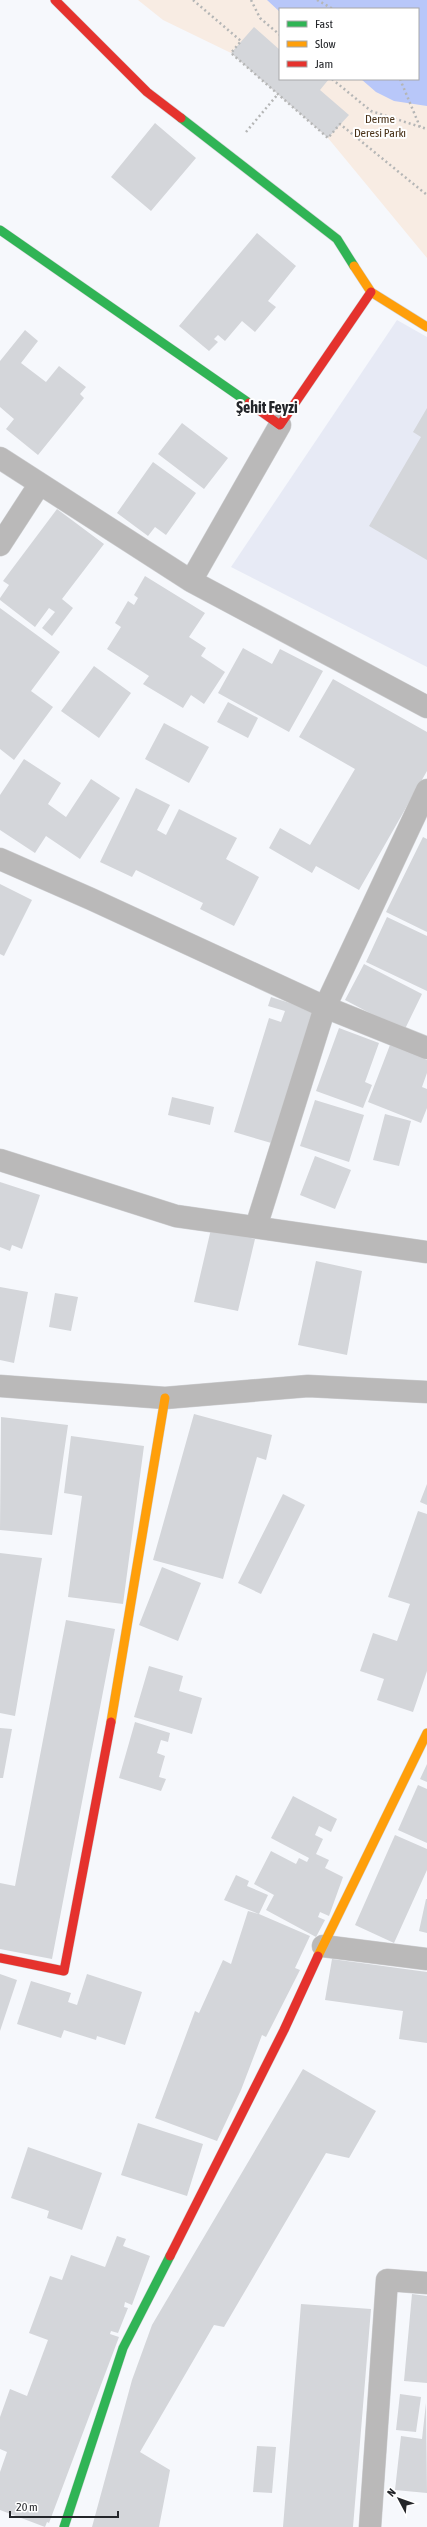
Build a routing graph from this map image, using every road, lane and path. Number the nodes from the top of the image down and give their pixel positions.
1 (55, 0) edge
2 (193, 0) edge
3 (251, 0) edge
4 (317, 0) edge
5 (331, 8) edge
6 (279, 34) edge
7 (333, 80) edge
8 (400, 80) edge
9 (278, 94) junction
10 (420, 127) junction
11 (427, 129) edge
12 (227, 154) junction
13 (427, 195) edge
14 (0, 230) edge
15 (371, 292) junction
16 (427, 327) edge
17 (280, 425) junction
18 (0, 458) edge
19 (39, 485) junction
20 (0, 545) edge
21 (191, 581) junction
22 (427, 707) edge
23 (427, 790) edge
24 (0, 859) edge
25 (325, 1007) junction
26 (427, 1048) edge
27 (0, 1160) edge
28 (256, 1227) junction
29 (427, 1252) edge
30 (0, 1386) edge
31 (427, 1392) edge
32 (165, 1398) junction
33 (427, 1733) edge
34 (324, 1946) junction
35 (0, 1958) edge
36 (427, 1959) edge
37 (427, 2283) edge
38 (64, 2527) edge
39 (370, 2527) edge

1 - 12 street
2 - 9 path
3 - 6 path
4 - 5 path
7 - 10 path
8 - 10 path
9 - 12 path
9 - 13 path
10 - 11 path
12 - 15 street
14 - 17 street
15 - 16 street
15 - 17 street
17 - 21 street
18 - 19 street
19 - 20 street
19 - 21 street
21 - 22 street
23 - 25 street
24 - 25 street
25 - 26 street
25 - 28 street
27 - 28 street
28 - 29 street
30 - 32 street
31 - 32 street
32 - 35 street
33 - 34 street
34 - 36 street
34 - 38 street
37 - 39 street

